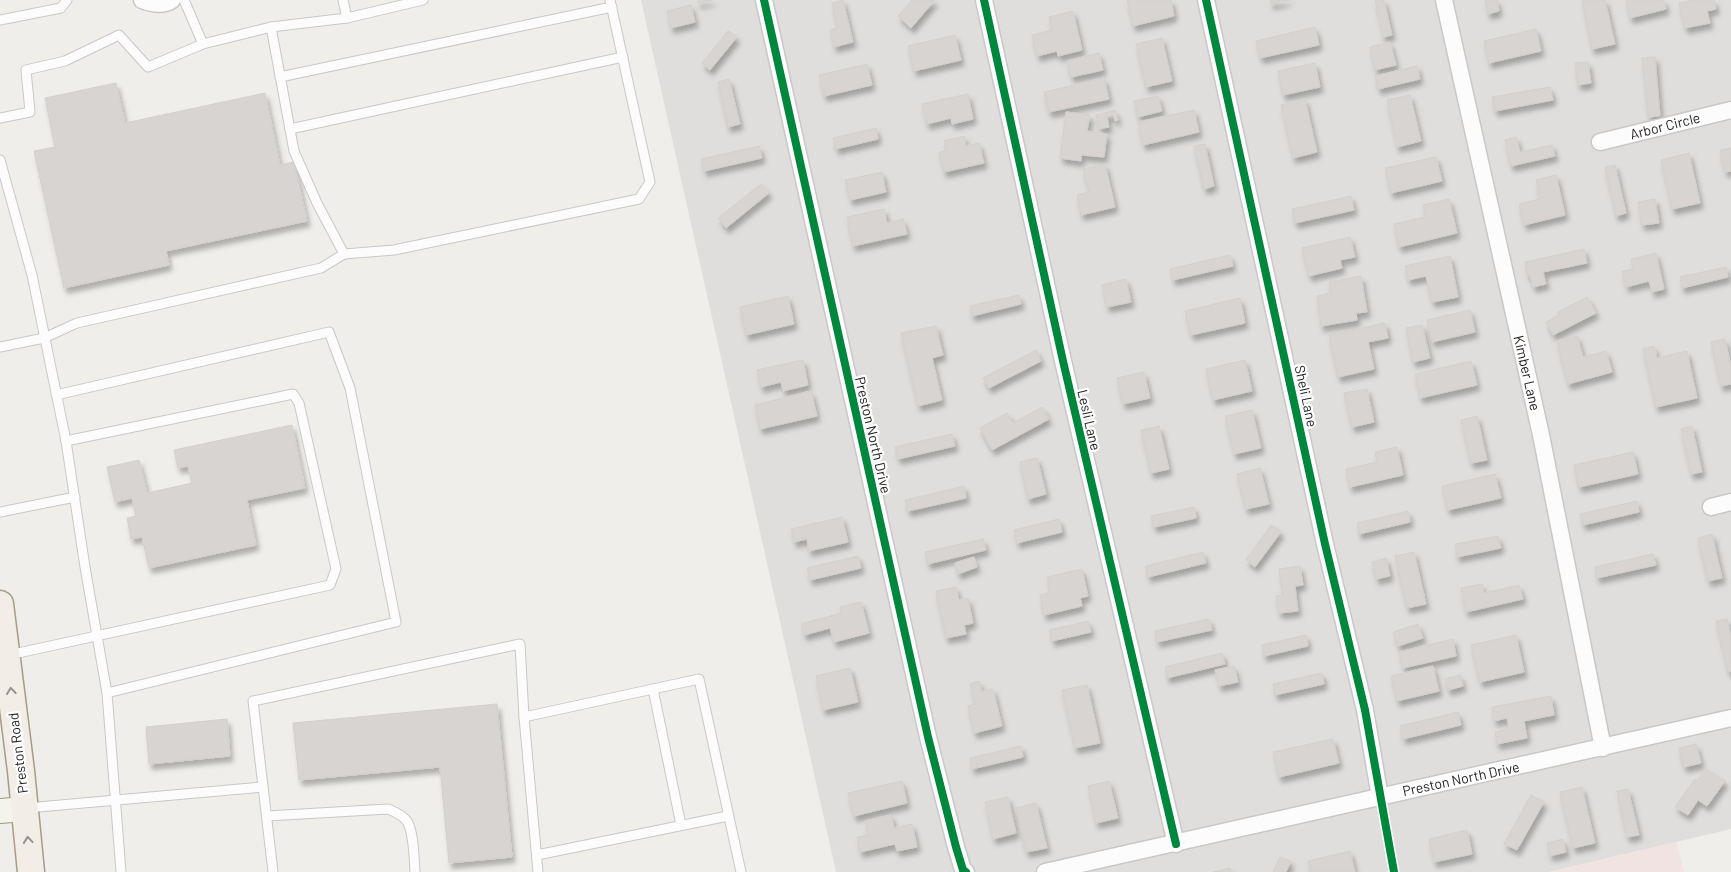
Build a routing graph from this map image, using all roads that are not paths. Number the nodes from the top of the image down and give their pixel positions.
1 (67, 0) edge
2 (142, 0) edge
3 (172, 0) edge
4 (184, 0) edge
5 (343, 0) edge
6 (422, 0) edge
7 (764, 0) edge
8 (984, 0) edge
9 (1206, 0) edge
10 (1444, 0) edge
11 (611, 4) edge
12 (347, 18) junction
13 (0, 20) edge
14 (271, 27) junction
15 (203, 44) junction
16 (623, 57) junction
17 (280, 77) junction
18 (1731, 110) edge
19 (0, 118) edge
20 (290, 129) junction
21 (1600, 142) dead end
22 (0, 160) edge
23 (344, 254) junction
24 (44, 338) junction
25 (0, 347) edge
26 (56, 395) junction
27 (66, 441) junction
28 (75, 497) junction
29 (1731, 502) edge
30 (1711, 507) dead end
31 (0, 512) edge
32 (0, 604) edge
33 (98, 636) junction
34 (7, 655) junction
35 (653, 689) junction
36 (107, 693) junction
37 (524, 717) junction
38 (1731, 718) edge
39 (1603, 748) junction
40 (263, 787) junction
41 (1380, 797) junction
42 (116, 801) junction
43 (12, 810) edge
44 (267, 816) junction
45 (728, 816) junction
46 (681, 826) junction
47 (1176, 844) junction
48 (537, 855) junction
49 (31, 872) edge
50 (121, 872) edge
51 (273, 872) edge
52 (416, 872) edge
53 (538, 872) edge
54 (741, 872) edge
55 (966, 872) edge
56 (1045, 872) edge

1 - 13 lane
2 - 3 street
4 - 15 lane
5 - 12 lane
6 - 12 lane
7 - 55 street, Preston North Drive
8 - 47 street, Lesli Lane
9 - 41 street, Sheli Lane
10 - 39 street, Kimber Lane
11 - 16 lane
11 - 17 lane
12 - 14 lane
14 - 15 lane
14 - 17 lane
15 - 19 lane
16 - 20 lane
16 - 23 lane
17 - 20 lane
18 - 21 street, Arbor Circle
20 - 23 lane
22 - 24 lane
23 - 24 lane
24 - 25 lane
24 - 26 lane
26 - 27 lane
26 - 36 lane
27 - 28 lane
27 - 33 lane
28 - 31 lane
28 - 33 lane
29 - 30 street
32 - 34 main road, Preston Road
33 - 34 lane
33 - 36 lane
43 -> 34 main road, Preston Road
35 - 37 lane
35 - 45 lane
35 - 46 lane
36 - 42 lane
37 - 40 lane
37 - 48 lane
38 - 39 street, Preston North Drive
39 - 41 street, Preston North Drive
40 - 42 lane
40 - 44 lane
41 - 47 street, Preston North Drive
42 - 43 lane
42 - 50 lane
49 -> 43 main road, Preston Road
44 - 51 lane
44 - 52 lane
45 - 46 lane
45 - 54 lane
46 - 48 lane
47 - 56 street, Preston North Drive
48 - 53 lane

